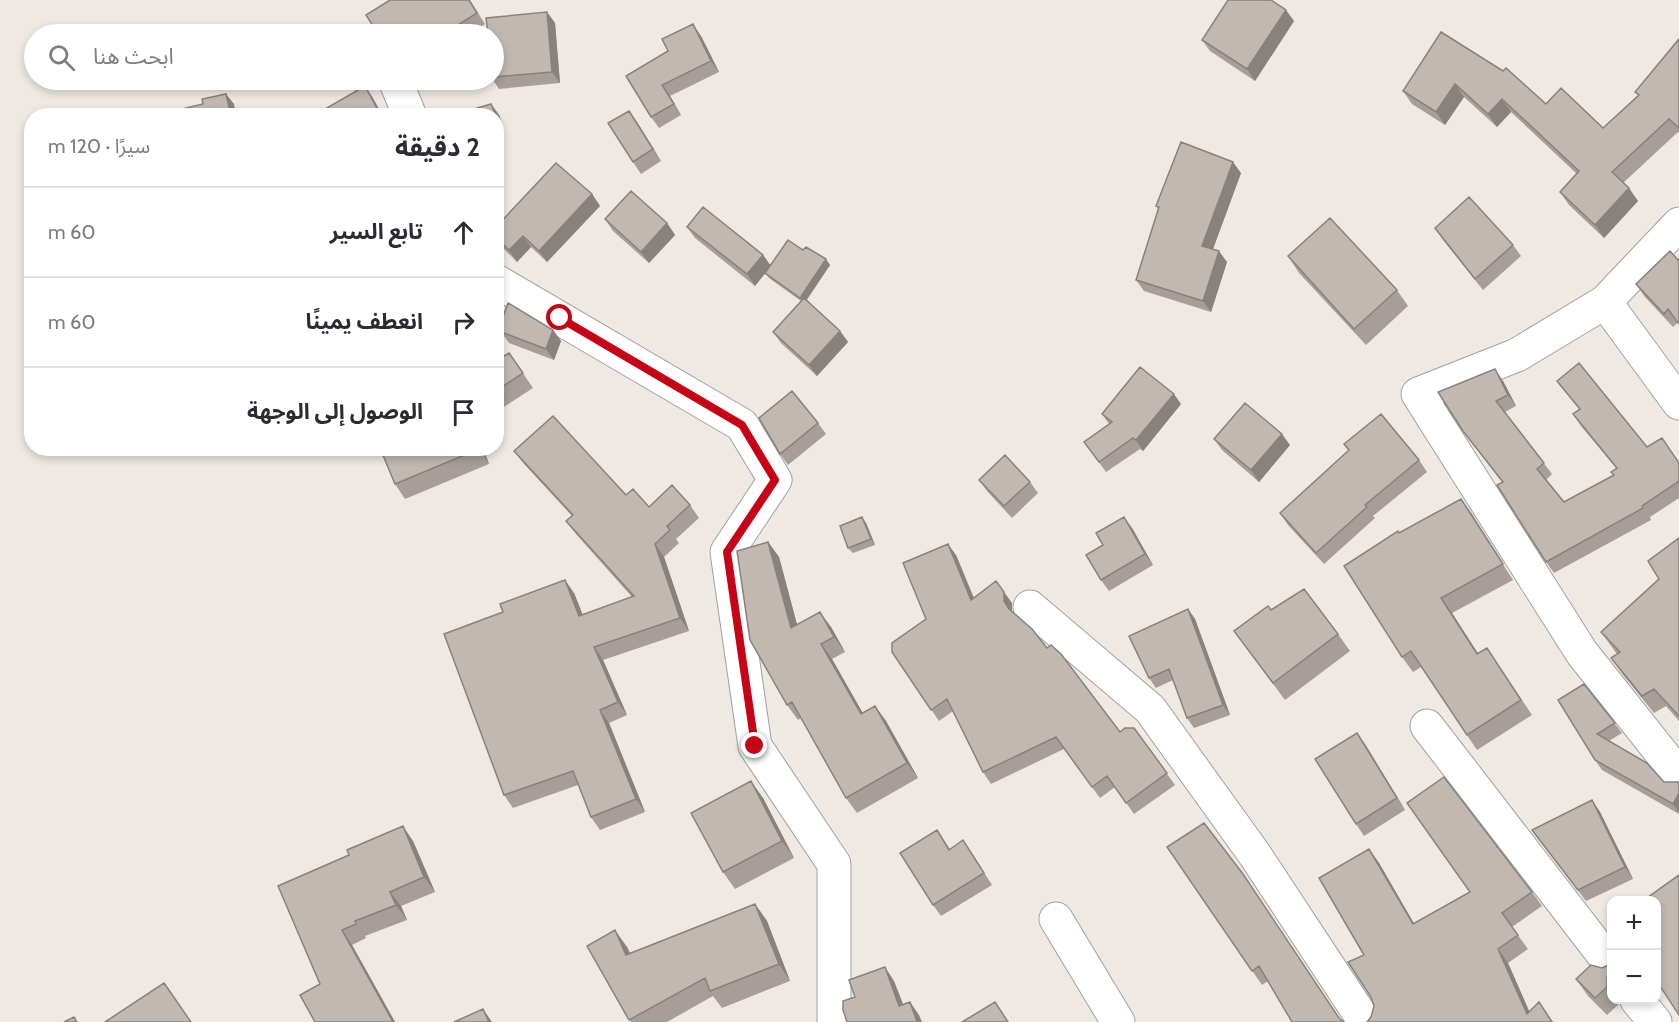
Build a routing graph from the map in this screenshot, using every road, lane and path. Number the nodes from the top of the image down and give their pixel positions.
1 (399, 90) edge
2 (407, 108) edge
3 (1679, 224) edge
4 (504, 286) edge
5 (1605, 302) junction
6 (1679, 403) edge
7 (1030, 607) dead end
8 (1427, 726) dead end
9 (1679, 775) edge
10 (1056, 919) dead end
11 (1607, 961) edge
12 (1641, 1004) edge
13 (834, 1022) edge
14 (1118, 1022) edge
15 (1365, 1022) edge
16 (1655, 1022) edge

1 - 2 street
3 - 5 street
4 - 13 street
5 - 6 street
5 - 9 street
7 - 15 street
8 - 11 street
10 - 14 street
12 - 16 street

